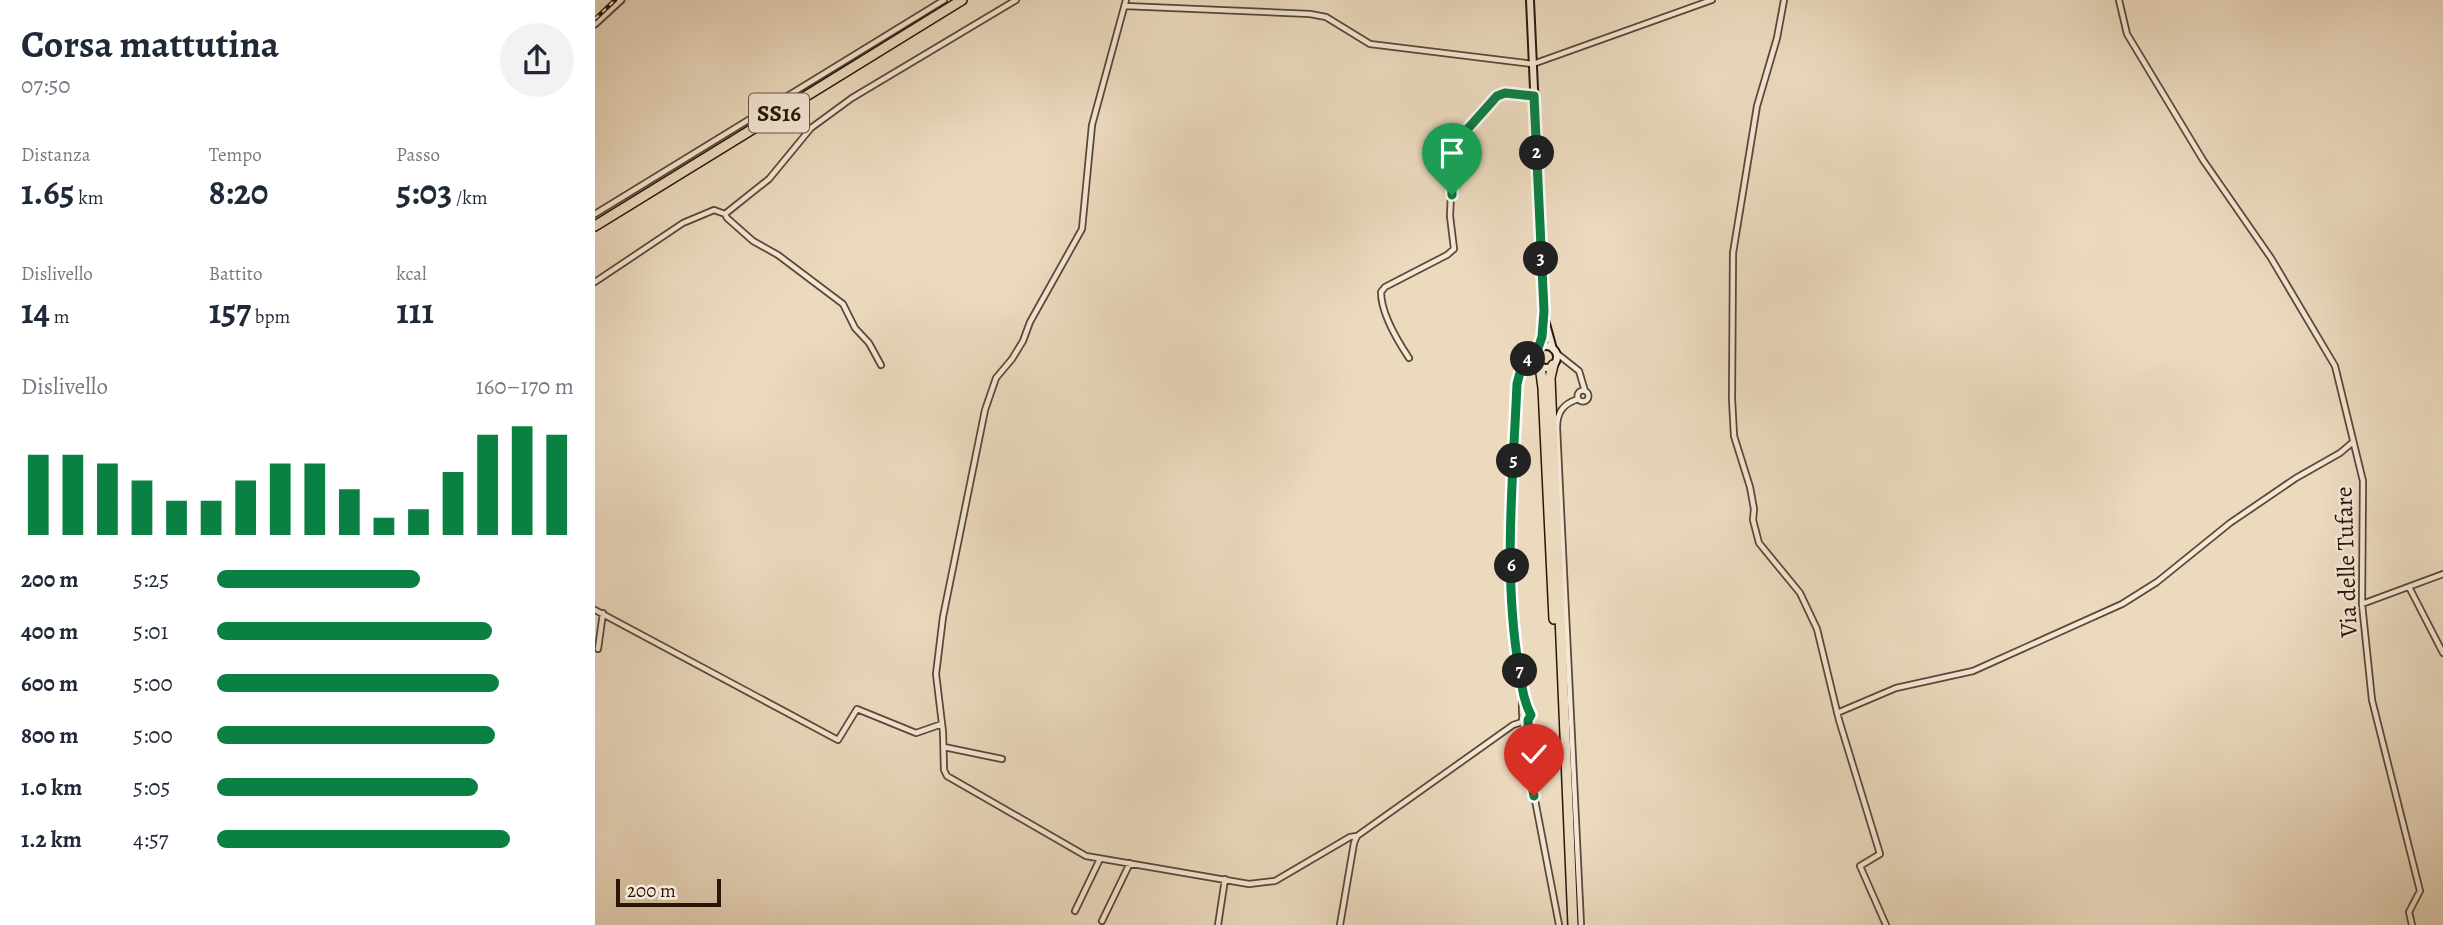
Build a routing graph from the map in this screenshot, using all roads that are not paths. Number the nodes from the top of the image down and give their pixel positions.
1 (621, 0) edge
2 (944, 0) edge
3 (955, 0) edge
4 (962, 0) edge
5 (1016, 0) edge
6 (1530, 0) edge
7 (1712, 0) edge
8 (1784, 0) edge
9 (2119, 0) edge
10 (1126, 3) edge
11 (595, 24) edge
12 (1533, 64) junction
13 (1534, 96) junction
14 (595, 214) edge
15 (725, 214) junction
16 (595, 223) edge
17 (595, 282) edge
18 (1544, 311) junction
19 (1554, 350) junction
20 (1537, 352) junction
21 (1409, 358) dead end
22 (1527, 360) junction
23 (881, 365) dead end
24 (1538, 365) junction
25 (1553, 365) junction
26 (1585, 391) junction
27 (1578, 399) junction
28 (2354, 441) junction
29 (2443, 574) edge
30 (2409, 587) junction
31 (2362, 604) junction
32 (595, 610) edge
33 (603, 613) junction
34 (598, 649) dead end
35 (2443, 653) edge
36 (1523, 701) junction
37 (1837, 713) junction
38 (1524, 718) junction
39 (942, 724) junction
40 (944, 747) junction
41 (1002, 759) dead end
42 (1357, 836) junction
43 (1100, 859) junction
44 (1130, 863) junction
45 (1226, 879) junction
46 (1075, 911) dead end
47 (1102, 921) dead end
48 (1218, 925) edge
49 (1340, 925) edge
50 (1559, 925) edge
51 (1567, 925) edge
52 (1573, 925) edge
53 (1581, 925) edge
54 (1885, 925) edge
55 (2412, 925) edge

1 - 11 street
2 - 14 street
3 - 16 highway, SS16
4 - 16 highway, SS16
5 - 15 street
6 - 12 main road
7 - 12 street
8 - 37 street
9 - 28 street, Via delle Tufare
10 - 12 street
10 - 39 street
12 - 13 main road
13 - 18 main road
13 - 21 street
15 - 17 street
15 - 23 street
18 - 19 main road
18 - 20 main road
19 - 20 main road
19 - 25 main road
19 - 26 street
20 - 22 street
20 - 24 main road
22 - 24 street
22 - 36 street
24 - 25 main road
24 - 51 highway
25 - 52 highway
26 - 27 street
26 - 27 street
27 - 53 street
28 - 31 street, Via delle Tufare
28 - 37 street
29 - 30 street
30 - 31 street
30 - 35 street
31 - 55 street, Via delle Tufare
32 - 33 street
33 - 34 street
33 - 39 street
36 - 38 street
36 - 38 street
37 - 54 street
38 - 42 street
38 - 50 street
39 - 40 street
40 - 41 street
40 - 43 street
42 - 45 street
42 - 49 street
43 - 44 street
43 - 46 street
44 - 45 street
44 - 47 street
45 - 48 street

